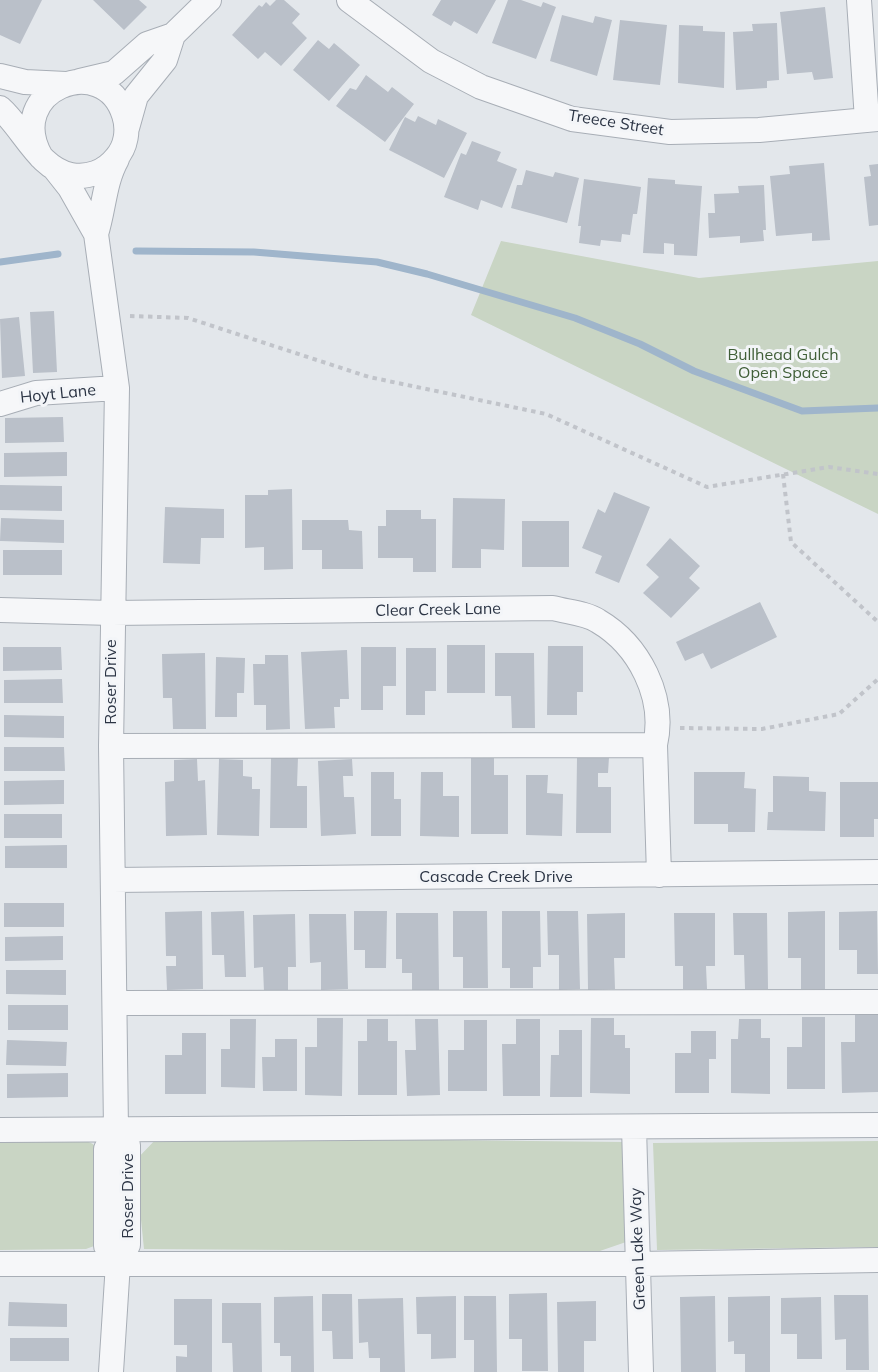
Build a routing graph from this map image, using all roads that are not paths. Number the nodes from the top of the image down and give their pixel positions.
1 (209, 0) edge
2 (349, 0) edge
3 (859, 0) edge
4 (173, 35) junction
5 (0, 76) edge
6 (72, 83) junction
7 (0, 108) edge
8 (872, 120) edge
9 (127, 128) junction
10 (121, 152) junction
11 (48, 163) junction
12 (96, 234) junction
13 (117, 388) junction
14 (0, 404) edge
15 (0, 610) edge
16 (112, 613) junction
17 (657, 736) junction
18 (111, 746) junction
19 (878, 872) edge
20 (659, 875) junction
21 (113, 880) junction
22 (878, 1002) edge
23 (115, 1003) junction
24 (878, 1125) edge
25 (634, 1127) junction
26 (0, 1130) edge
27 (116, 1130) junction
28 (878, 1260) edge
29 (118, 1263) junction
30 (0, 1264) edge
31 (639, 1264) junction
32 (111, 1372) edge
33 (640, 1372) edge

1 - 4 street
2 - 8 street, Treece Street
3 - 8 street
4 - 6 street
4 - 9 street
5 - 6 street
6 - 9 street
6 - 11 street
7 - 11 street
9 - 10 street
10 - 11 street
10 - 12 street
11 - 12 street
12 - 13 street, Roser Drive
13 - 14 street, Hoyt Lane
13 - 16 street, Roser Drive
15 - 16 street, Clear Creek Lane
16 - 17 street, Clear Creek Lane
16 - 18 street, Roser Drive
17 - 18 street
17 - 20 street, Clear Creek Lane
18 - 21 street, Roser Drive
19 - 20 street, Cascade Creek Drive
20 - 21 street, Cascade Creek Drive
21 - 23 street, Roser Drive
22 - 23 street
23 - 27 street, Roser Drive
24 - 25 street
25 - 27 street
25 - 31 street, Green Lake Way
26 - 27 street
27 - 29 street, Roser Drive
28 - 31 street
29 - 30 street
29 - 31 street
29 - 32 street, Roser Drive
31 - 33 street, Green Lake Way

